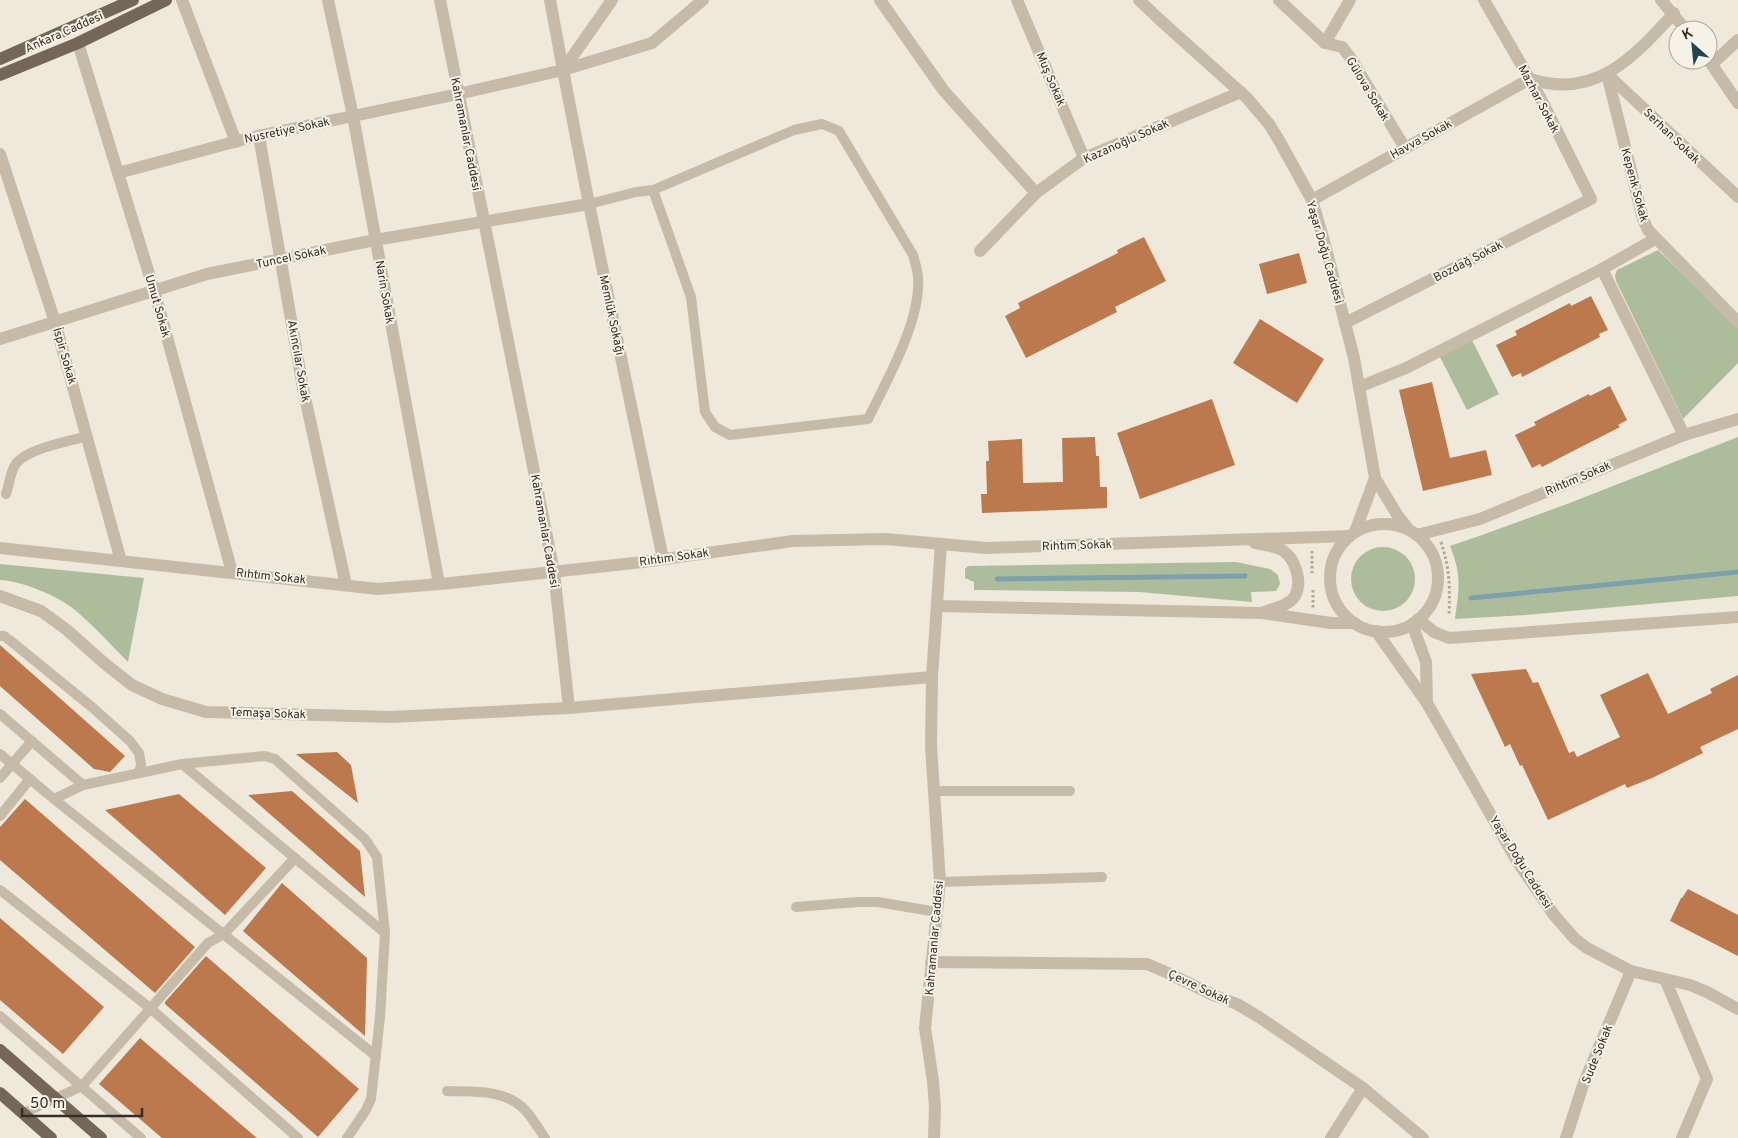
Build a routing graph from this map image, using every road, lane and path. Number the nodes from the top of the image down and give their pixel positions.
1 (133, 0) edge
2 (166, 0) edge
3 (182, 0) edge
4 (328, 0) edge
5 (440, 0) edge
6 (550, 0) edge
7 (612, 0) edge
8 (703, 0) edge
9 (880, 0) edge
10 (1017, 0) edge
11 (1139, 0) edge
12 (1279, 0) edge
13 (1350, 0) edge
14 (1484, 0) edge
15 (1661, 0) edge
16 (1674, 13) junction
17 (1679, 20) edge
18 (1738, 40) edge
19 (78, 43) junction
20 (1325, 43) junction
21 (1718, 55) edge
22 (0, 59) edge
23 (563, 70) junction
24 (1716, 70) edge
25 (1607, 74) junction
26 (0, 75) edge
27 (1530, 79) junction
28 (1241, 92) junction
29 (458, 94) junction
30 (1738, 103) edge
31 (353, 116) junction
32 (259, 136) junction
33 (236, 142) junction
34 (1404, 148) junction
35 (0, 154) edge
36 (1084, 158) junction
37 (118, 173) junction
38 (653, 190) junction
39 (1036, 193) junction
40 (1738, 197) edge
41 (1591, 199) joint
42 (1312, 200) junction
43 (589, 204) junction
44 (484, 221) junction
45 (1655, 239) junction
46 (376, 240) junction
47 (980, 251) dead end
48 (280, 260) junction
49 (1602, 269) junction
50 (154, 290) junction
51 (55, 322) junction
52 (1738, 322) edge
53 (1345, 323) junction
54 (0, 339) edge
55 (1359, 387) junction
56 (1738, 419) edge
57 (1684, 435) junction
58 (87, 436) junction
59 (1375, 478) junction
60 (6, 494) dead end
61 (1412, 532) junction
62 (1353, 534) junction
63 (1242, 540) junction
64 (1440, 540) dead end
65 (941, 544) junction
66 (0, 548) edge
67 (663, 559) junction
68 (121, 560) junction
69 (232, 572) junction
70 (554, 572) junction
71 (439, 584) junction
72 (346, 585) junction
73 (0, 596) edge
74 (938, 606) junction
75 (1262, 613) junction
76 (1449, 615) dead end
77 (1738, 617) edge
78 (1415, 622) junction
79 (1355, 623) junction
80 (1376, 631) junction
81 (0, 636) edge
82 (932, 677) junction
83 (1427, 703) junction
84 (569, 708) junction
85 (0, 714) edge
86 (32, 742) junction
87 (0, 754) edge
88 (12, 764) junction
89 (182, 764) junction
90 (139, 773) junction
91 (0, 778) edge
92 (30, 779) junction
93 (83, 785) junction
94 (933, 791) junction
95 (1070, 791) dead end
96 (54, 799) junction
97 (0, 816) edge
98 (295, 858) junction
99 (1102, 877) dead end
100 (940, 882) junction
101 (0, 890) edge
102 (796, 907) dead end
103 (937, 912) junction
104 (224, 934) junction
105 (385, 934) junction
106 (931, 962) junction
107 (1631, 971) junction
108 (1665, 979) junction
109 (150, 1008) junction
110 (1738, 1009) edge
111 (0, 1016) edge
112 (0, 1050) edge
113 (376, 1056) junction
114 (82, 1086) junction
115 (1363, 1088) junction
116 (447, 1091) dead end
117 (0, 1093) edge
118 (55, 1098) junction
119 (24, 1114) junction
120 (51, 1138) edge
121 (101, 1138) edge
122 (141, 1138) edge
123 (298, 1138) edge
124 (347, 1138) edge
125 (545, 1138) edge
126 (934, 1138) edge
127 (1331, 1138) edge
128 (1424, 1138) edge
129 (1566, 1138) edge
130 (1682, 1138) edge

1 - 22 main road, Ankara Caddesi
2 - 19 main road, Ankara Caddesi
3 - 33 street
4 - 31 street, Narin Sokak
5 - 29 street, Kahramanlar Caddesi
6 - 23 street, Memlük Sokağı
7 - 23 street
8 - 23 street, Nusretiye Sokak
9 - 39 street
10 - 36 street, Muş Sokak
11 - 28 street, Yaşar Doğu Caddesi
12 - 20 street, Gülova Sokak
13 - 20 street
14 - 27 street, Mazhar Sokak
15 - 16 street
16 - 17 street
16 - 25 street
18 - 21 street
19 - 26 main road, Ankara Caddesi
19 - 37 street, Umut Sokak
20 - 34 street, Gülova Sokak
23 - 29 street, Nusretiye Sokak
23 - 43 street, Memlük Sokağı
24 - 30 street
25 - 27 street
25 - 40 street, Serhan Sokak
25 - 45 street, Kepenk Sokak
27 - 34 street, Havva Sokak
27 - 41 street, Mazhar Sokak
28 - 36 street, Kazanoğlu Sokak
28 - 42 street, Yaşar Doğu Caddesi
29 - 31 street, Nusretiye Sokak
29 - 44 street, Kahramanlar Caddesi
31 - 32 street, Nusretiye Sokak
31 - 46 street, Narin Sokak
32 - 33 street, Nusretiye Sokak
32 - 48 street, Akıncılar Sokak
33 - 37 street, Nusretiye Sokak
34 - 42 street, Havva Sokak
35 - 51 street, İspir Sokak
36 - 39 street, Kazanoğlu Sokak
37 - 50 street, Umut Sokak
38 - 38 lane
38 - 43 lane
39 - 47 street, Kazanoğlu Sokak
41 - 53 street, Bozdağ Sokak
42 - 53 street, Yaşar Doğu Caddesi
43 - 44 street, Tuncel Sokak
43 - 67 street, Memlük Sokağı
44 - 46 street, Tuncel Sokak
44 - 70 street, Kahramanlar Caddesi
45 - 49 street
45 - 52 street, Kepenk Sokak
46 - 48 street, Tuncel Sokak
46 - 71 street, Narin Sokak
48 - 50 street, Tuncel Sokak
48 - 72 street, Akıncılar Sokak
49 - 55 street
49 - 57 street
50 - 51 street, Tuncel Sokak
50 - 69 street, Umut Sokak
51 - 54 street, Tuncel Sokak
51 - 58 street, İspir Sokak
53 - 55 street, Yaşar Doğu Caddesi
55 - 59 street, Yaşar Doğu Caddesi
56 - 57 street, Rıhtım Sokak
57 - 61 street, Rıhtım Sokak
58 - 60 lane
58 - 68 street, İspir Sokak
59 - 61 street
59 - 62 street
61 - 62 street
61 - 78 street
62 - 63 street, Rıhtım Sokak
62 - 79 street
63 - 65 street, Rıhtım Sokak
63 - 75 street
64 - 76 path
65 - 67 street, Rıhtım Sokak
65 - 74 street, Kahramanlar Caddesi
66 - 68 street, Rıhtım Sokak
67 - 70 street, Rıhtım Sokak
68 - 69 street, Rıhtım Sokak
69 - 72 street, Rıhtım Sokak
70 - 71 street, Rıhtım Sokak
70 - 84 street, Kahramanlar Caddesi
71 - 72 street, Rıhtım Sokak
73 - 84 street, Temaşa Sokak
74 - 75 street
74 - 82 street, Kahramanlar Caddesi
75 - 79 street
77 - 78 street
78 - 80 street
78 - 83 street
79 - 80 street
80 - 83 street, Yaşar Doğu Caddesi
81 - 90 lane
82 - 84 street
82 - 94 street, Kahramanlar Caddesi
83 - 107 street, Yaşar Doğu Caddesi
85 - 86 lane
86 - 88 lane
86 - 93 lane
87 - 88 lane
88 - 91 lane
88 - 92 lane
89 - 90 lane
89 - 98 lane
89 - 105 lane
90 - 93 lane
92 - 96 lane
92 - 97 lane
93 - 96 lane
94 - 95 lane
94 - 100 street, Kahramanlar Caddesi
96 - 104 lane
98 - 104 lane
98 - 105 lane
99 - 100 lane
100 - 103 street, Kahramanlar Caddesi
101 - 109 lane
102 - 103 lane
103 - 106 street, Kahramanlar Caddesi
104 - 109 lane
104 - 113 lane
105 - 113 lane
106 - 115 street, Çevre Sokak
106 - 126 street, Kahramanlar Caddesi
107 - 108 street, Yaşar Doğu Caddesi
107 - 129 street, Sude Sokak
108 - 110 street, Yaşar Doğu Caddesi
108 - 130 street
109 - 114 lane
109 - 123 lane
111 - 114 lane
112 - 118 main road
113 - 124 lane
114 - 118 lane
114 - 122 lane
115 - 127 street
115 - 128 street, Çevre Sokak
116 - 125 lane
117 - 119 main road
118 - 119 lane
118 - 121 main road
119 - 120 main road

